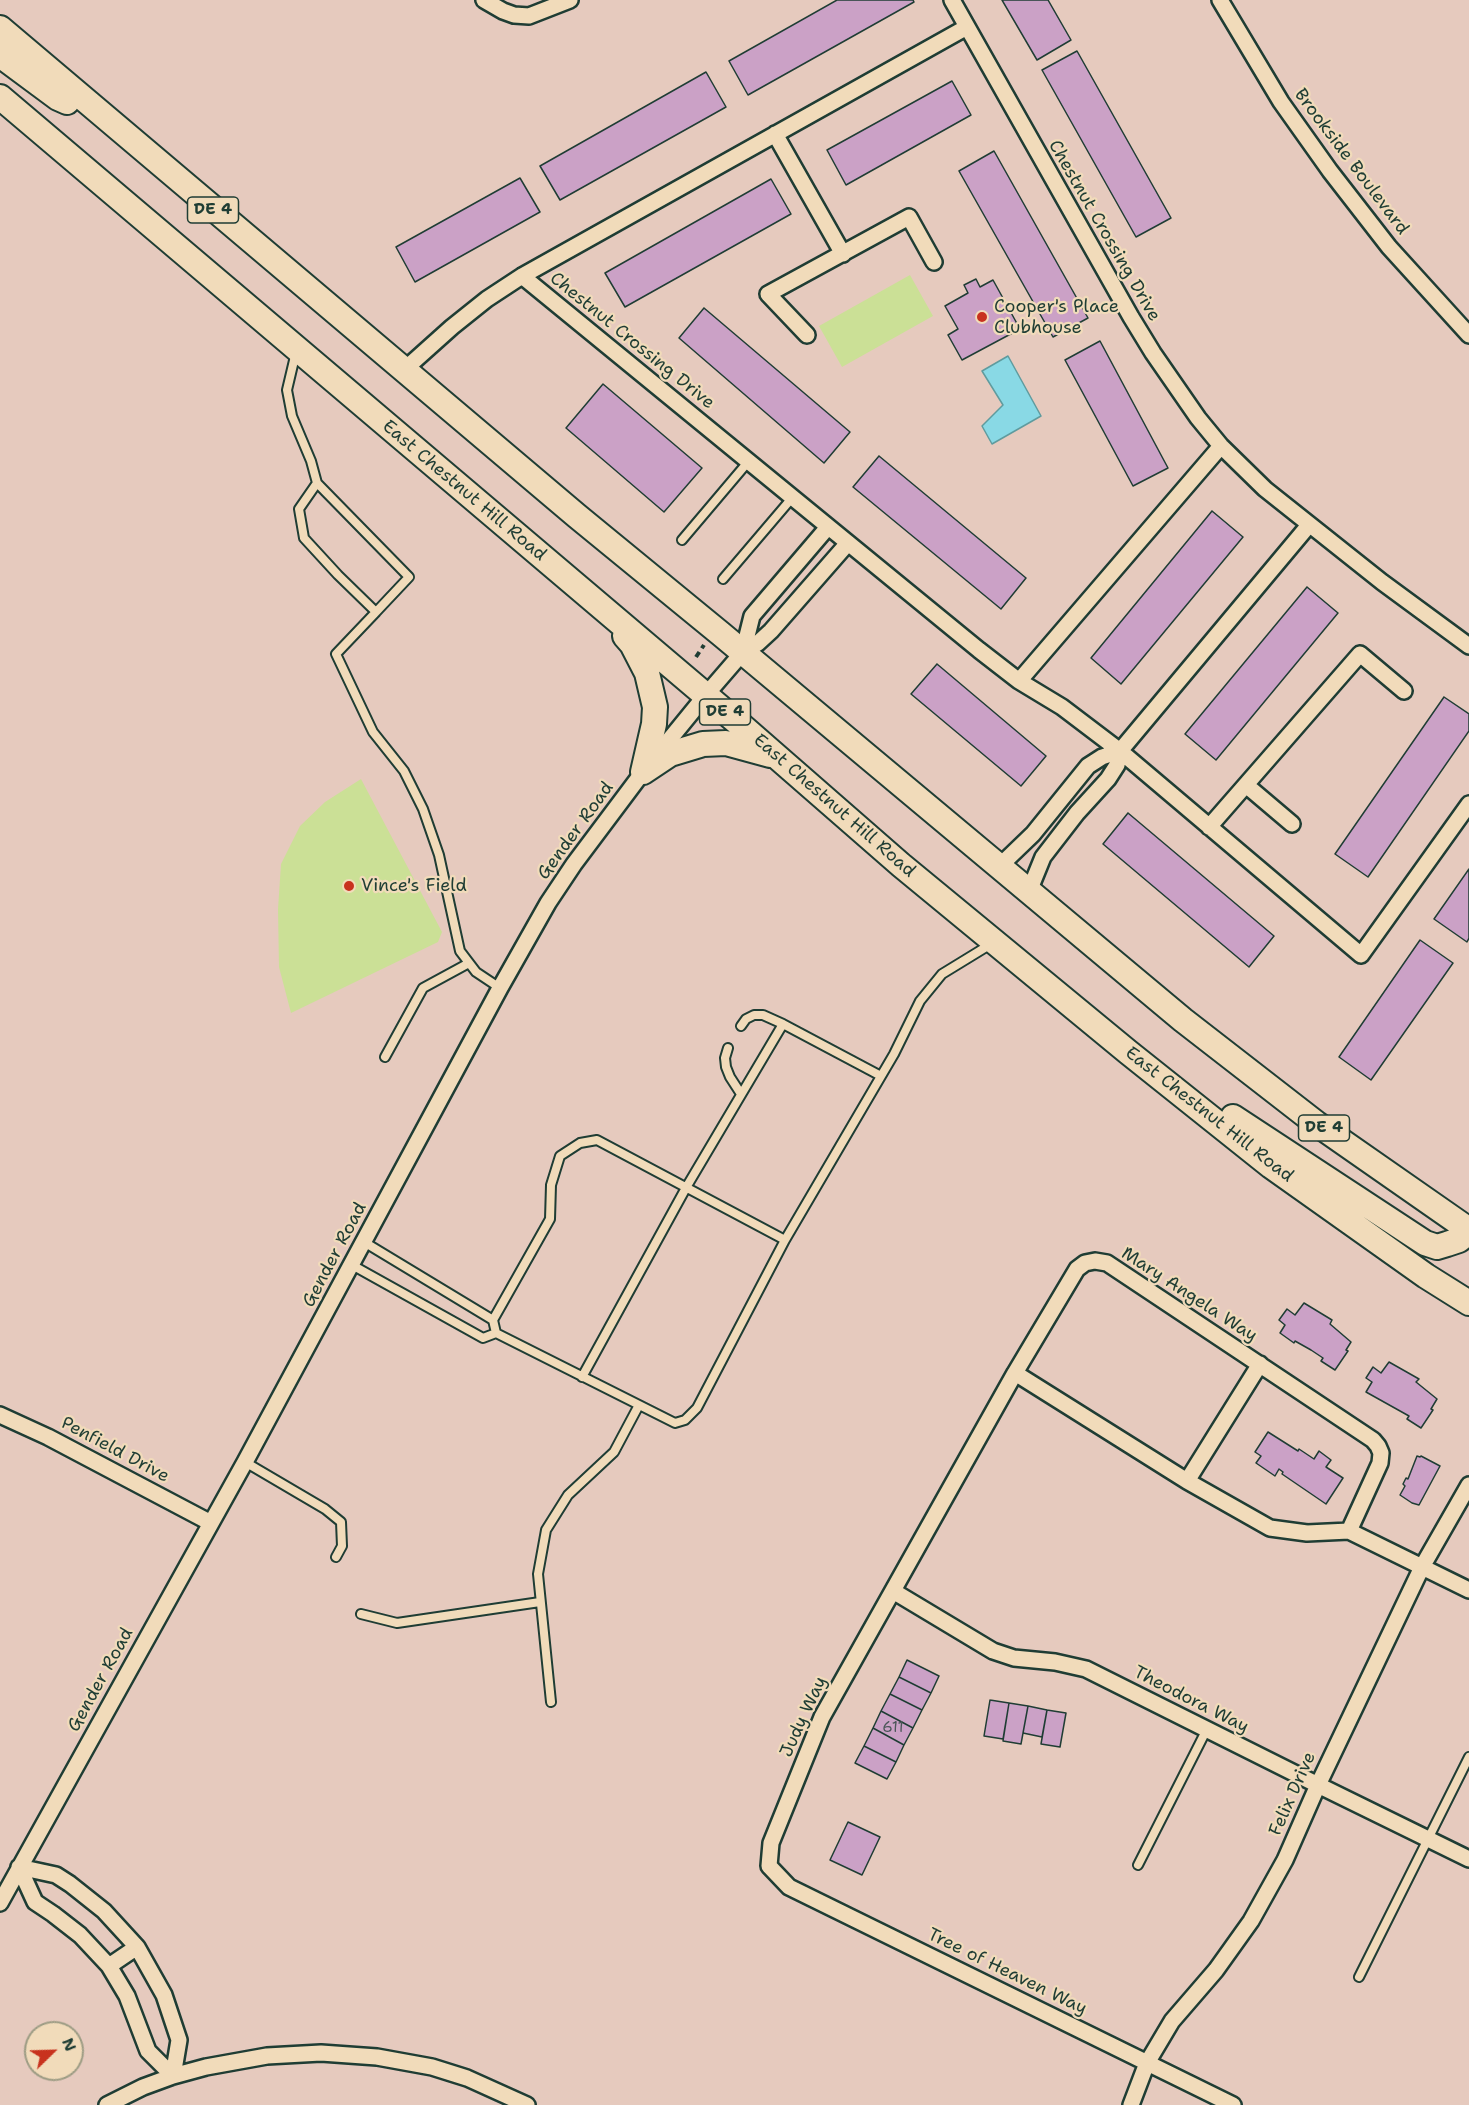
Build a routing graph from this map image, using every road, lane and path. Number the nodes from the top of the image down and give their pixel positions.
1 (484, 0) edge
2 (570, 0) edge
3 (952, 0) edge
4 (1220, 0) edge
5 (967, 27) junction
6 (0, 28) edge
7 (0, 55) edge
8 (0, 97) edge
9 (107, 120) junction
10 (775, 134) junction
11 (843, 254) junction
12 (934, 262) dead end
13 (522, 276) junction
14 (807, 335) dead end
15 (1469, 335) edge
16 (297, 347) junction
17 (404, 370) junction
18 (1221, 446) junction
19 (748, 462) junction
20 (317, 483) junction
21 (792, 498) junction
22 (1309, 525) junction
23 (828, 527) junction
24 (681, 540) dead end
25 (848, 543) junction
26 (723, 579) dead end
27 (596, 602) junction
28 (376, 612) junction
29 (704, 645) dead end
30 (1469, 646) edge
31 (743, 652) junction
32 (696, 657) dead end
33 (1019, 681) junction
34 (1404, 691) dead end
35 (705, 696) junction
36 (1120, 751) junction
37 (777, 757) junction
38 (643, 772) junction
39 (1246, 785) junction
40 (1469, 804) edge
41 (1292, 824) dead end
42 (1209, 827) junction
43 (996, 865) junction
44 (1032, 895) junction
45 (994, 941) junction
46 (469, 963) junction
47 (500, 988) junction
48 (783, 1024) junction
49 (741, 1026) dead end
50 (728, 1048) dead end
51 (385, 1057) dead end
52 (881, 1076) junction
53 (1179, 1092) junction
54 (741, 1094) junction
55 (687, 1186) junction
56 (1469, 1231) edge
57 (785, 1240) junction
58 (364, 1242) junction
59 (352, 1265) junction
60 (1469, 1303) edge
61 (493, 1320) junction
62 (496, 1333) junction
63 (1260, 1364) junction
64 (1015, 1373) junction
65 (582, 1377) junction
66 (639, 1405) junction
67 (0, 1415) edge
68 (245, 1462) junction
69 (1187, 1481) junction
70 (1469, 1485) edge
71 (211, 1523) junction
72 (1348, 1531) junction
73 (336, 1557) dead end
74 (1422, 1567) junction
75 (1469, 1590) edge
76 (894, 1591) junction
77 (540, 1602) junction
78 (361, 1614) dead end
79 (551, 1702) dead end
80 (1207, 1729) junction
81 (1469, 1757) edge
82 (1318, 1785) junction
83 (1430, 1839) junction
84 (1469, 1859) edge
85 (1138, 1865) dead end
86 (769, 1866) joint
87 (19, 1867) junction
88 (0, 1903) edge
89 (136, 1947) junction
90 (109, 1966) junction
91 (1359, 1977) dead end
92 (1147, 2063) junction
93 (173, 2076) junction
94 (107, 2105) edge
95 (527, 2105) edge
96 (1131, 2105) edge
97 (1233, 2105) edge

1 - 2 street
3 - 5 street, Chestnut Crossing Drive
4 - 15 street, Brookside Boulevard
5 - 10 street, Chestnut Crossing Drive
5 - 18 street, Chestnut Crossing Drive
6 - 9 main road, DE 4
7 - 9 main road
8 - 16 main road, East Chestnut Hill Road / DE 4
9 - 17 main road, DE 4
10 - 11 street
10 - 13 street, Chestnut Crossing Drive
11 - 12 street
11 - 14 street
13 - 17 street, Chestnut Crossing Drive
13 - 19 street, Chestnut Crossing Drive
16 - 20 lane
16 - 27 main road, East Chestnut Hill Road / DE 4
17 - 31 main road, DE 4
18 - 22 street, Chestnut Crossing Drive
18 - 33 street
19 - 21 street, Chestnut Crossing Drive
19 - 24 lane
20 - 28 lane
20 - 28 lane
21 - 23 street, Chestnut Crossing Drive
21 - 26 lane
22 - 30 street, Chestnut Crossing Drive
22 - 36 street
23 - 25 street, Chestnut Crossing Drive
23 - 31 street
25 - 31 street
25 - 33 street, Chestnut Crossing Drive
27 - 35 main road, East Chestnut Hill Road / DE 4
27 - 38 main road
28 - 46 lane
29 - 32 path
31 - 35 street, Gender Road
31 - 43 main road, DE 4
33 - 36 street, Chestnut Crossing Drive
34 - 39 street
35 - 37 main road, East Chestnut Hill Road / DE 4
35 - 38 street, Gender Road
36 - 42 street, Chestnut Crossing Drive
36 - 43 street
36 - 44 street
37 - 38 main road
37 - 45 main road, East Chestnut Hill Road / DE 4
38 - 47 street, Gender Road
39 - 41 street
39 - 42 street
40 - 42 street, Chestnut Crossing Drive
43 - 44 main road, DE 4
44 - 56 main road, DE 4
45 - 52 lane
45 - 53 main road, East Chestnut Hill Road / DE 4
46 - 47 lane
46 - 51 lane
47 - 58 street, Gender Road
48 - 49 lane
48 - 52 lane
48 - 54 lane
50 - 54 lane
52 - 57 lane
53 - 56 main road
53 - 60 main road, East Chestnut Hill Road / DE 4
54 - 55 lane
55 - 57 lane
55 - 61 lane
55 - 65 lane
57 - 66 lane
58 - 59 street, Gender Road
58 - 61 lane
59 - 62 lane
59 - 68 street, Gender Road
61 - 62 lane
62 - 65 lane
63 - 64 street, Mary Angela Way
63 - 69 street
63 - 72 street, Mary Angela Way
64 - 69 street
64 - 76 street, Mary Angela Way
65 - 66 lane
66 - 77 lane
67 - 71 street, Penfield Drive
68 - 71 street, Gender Road
68 - 73 lane
69 - 72 street
70 - 74 street, Felix Drive
71 - 87 street, Gender Road
72 - 74 street
74 - 75 street
74 - 82 street, Felix Drive
76 - 80 street, Theodora Way
76 - 86 street, Judy Way
77 - 78 lane
77 - 79 lane
80 - 82 street, Theodora Way
80 - 85 lane
81 - 83 lane
82 - 83 street, Theodora Way
82 - 92 street, Felix Drive
83 - 84 street, Theodora Way
83 - 91 lane
86 - 92 street, Tree of Heaven Way
87 - 88 street, Gender Road
87 - 89 street
87 - 90 street
89 - 90 street
89 - 93 street
90 - 93 street
92 - 96 street, Felix Drive
92 - 97 street, Tree of Heaven Way
93 - 94 street
93 - 95 street

